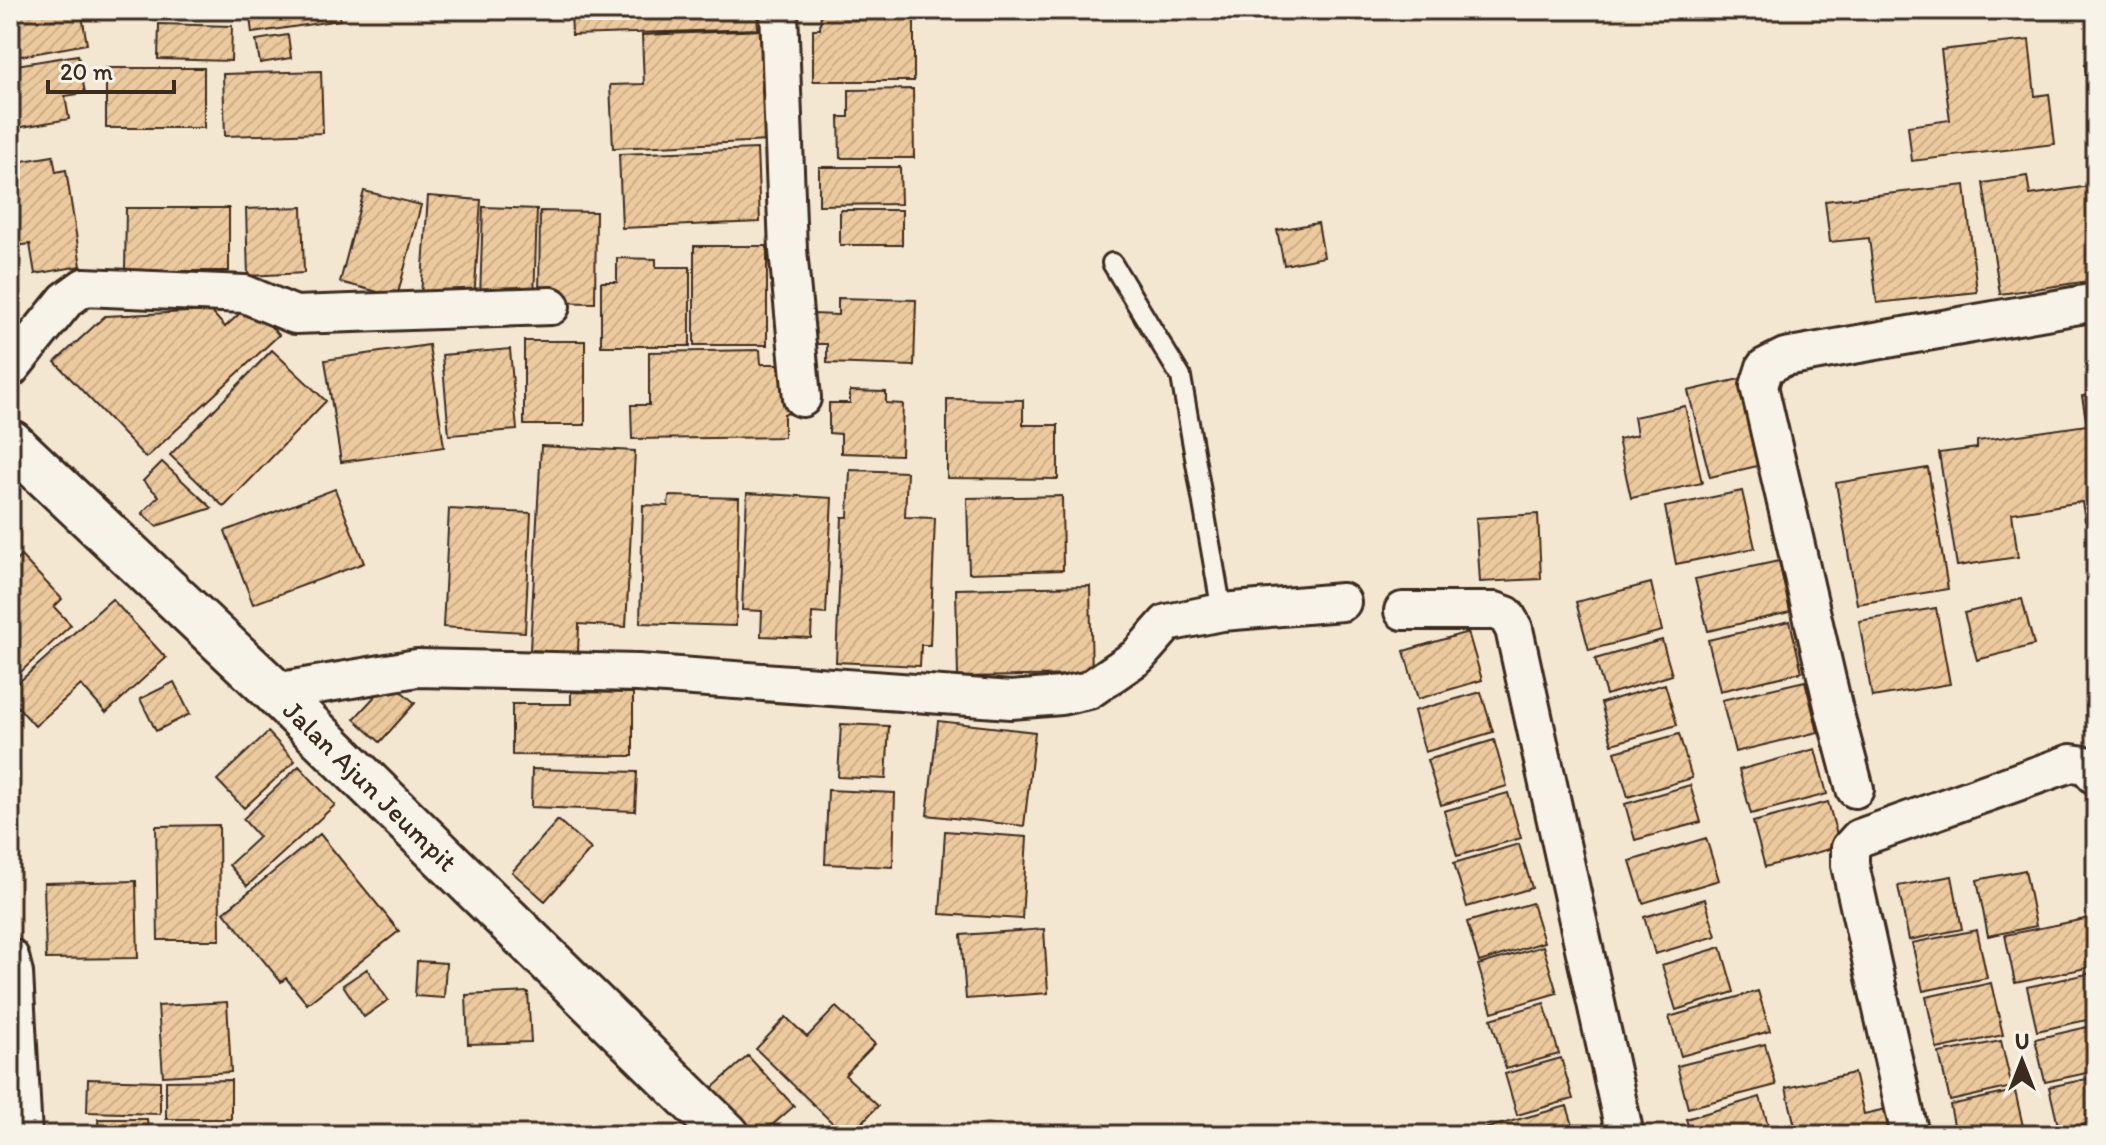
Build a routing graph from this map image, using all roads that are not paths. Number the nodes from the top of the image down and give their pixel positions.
1 (779, 10) edge
2 (1112, 263) dead end
3 (2096, 302) edge
4 (551, 306) dead end
5 (10, 369) edge
6 (802, 398) dead end
7 (13, 450) edge
8 (1342, 602) dead end
9 (1403, 611) dead end
10 (1222, 612) junction
11 (275, 692) junction
12 (2096, 776) edge
13 (1855, 789) dead end
14 (10, 957) edge
15 (23, 1135) edge
16 (727, 1135) edge
17 (1625, 1135) edge
18 (1910, 1135) edge

1 - 6 street
2 - 10 lane
3 - 13 street
4 - 5 street
7 - 11 street, Jalan Ajun Jeumpit
8 - 10 street
9 - 17 street
10 - 11 street
11 - 16 street, Jalan Ajun Jeumpit
12 - 18 street
14 - 15 street

